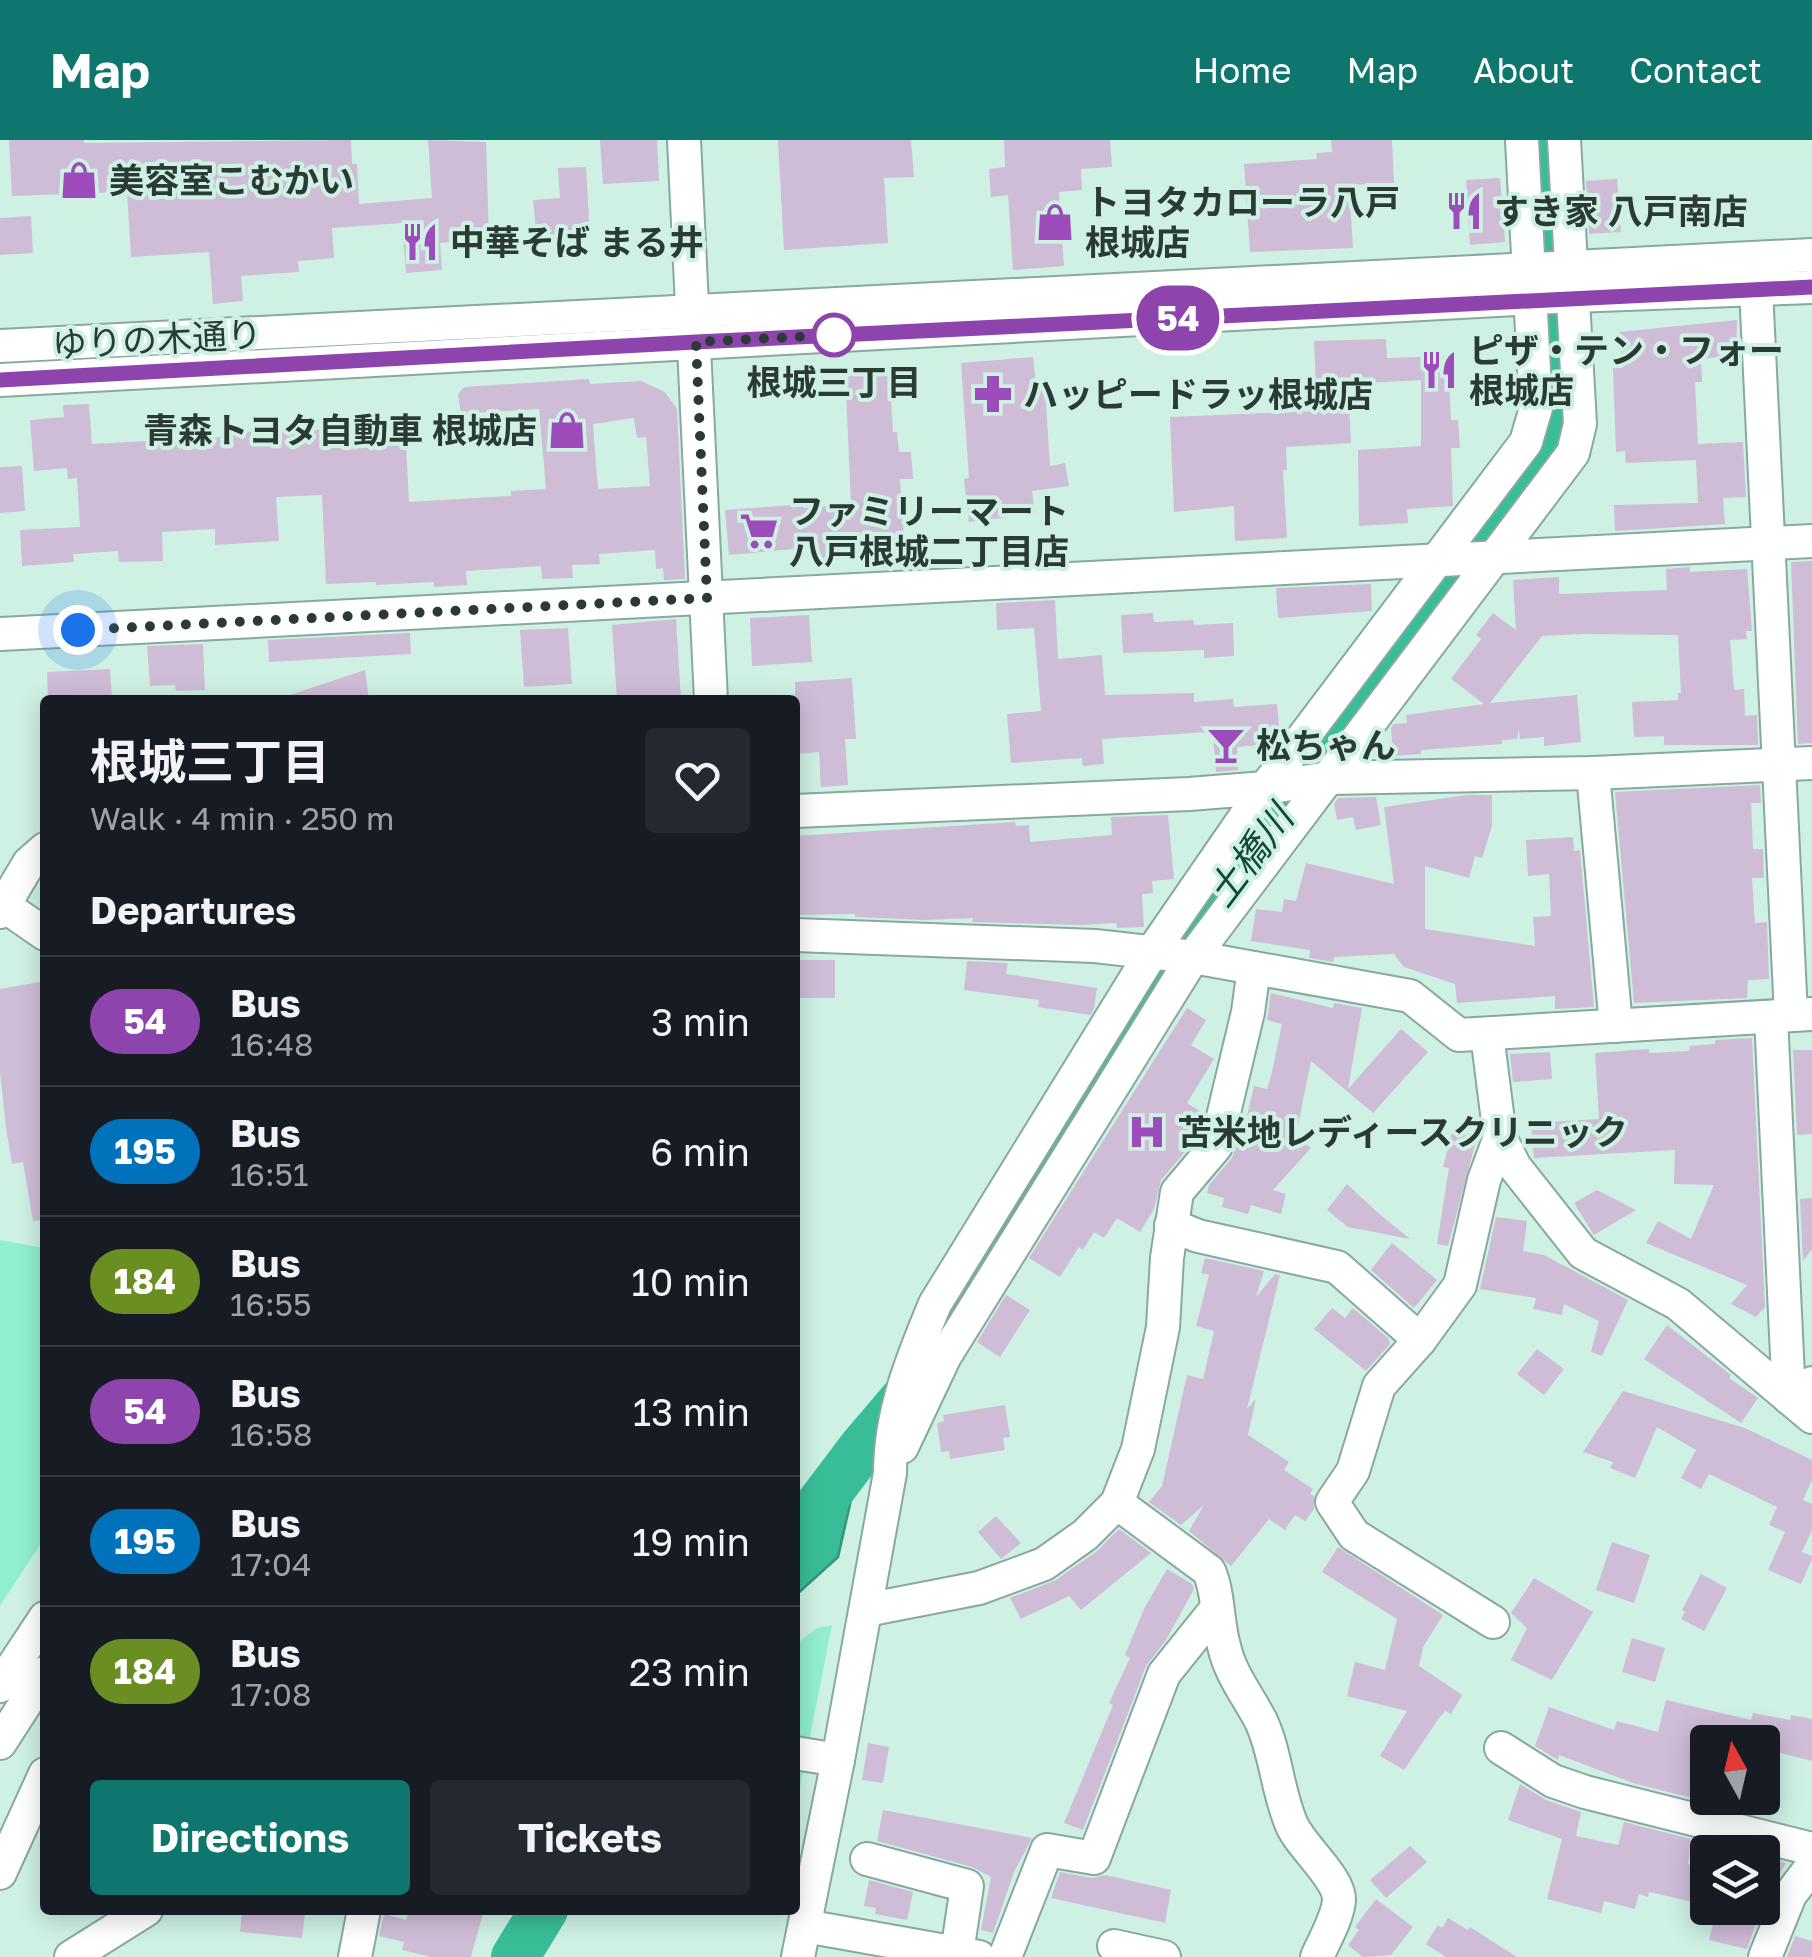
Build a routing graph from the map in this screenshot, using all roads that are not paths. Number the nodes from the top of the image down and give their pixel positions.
1 (684, 140) edge
2 (1522, 140) edge
3 (1564, 140) edge
4 (1812, 254) edge
5 (1571, 286) junction
6 (1812, 287) edge
7 (1529, 289) junction
8 (1756, 290) junction
9 (695, 326) junction
10 (0, 346) edge
11 (0, 380) edge
12 (1812, 540) edge
13 (1770, 542) junction
14 (1496, 558) junction
15 (1434, 561) junction
16 (707, 598) junction
17 (0, 634) edge
18 (712, 695) edge
19 (1812, 763) edge
20 (1778, 765) junction
21 (1593, 773) junction
22 (1329, 778) junction
23 (1265, 788) junction
24 (800, 810) edge
25 (40, 853) edge
26 (11, 894) edge
27 (40, 928) edge
28 (800, 935) edge
29 (1152, 952) junction
30 (1192, 957) junction
31 (1254, 968) junction
32 (1791, 1015) edge
33 (1616, 1026) junction
34 (1487, 1034) junction
35 (1500, 1138) junction
36 (1171, 1225) junction
37 (1420, 1340) junction
38 (1804, 1399) edge
39 (890, 1473) junction
40 (1117, 1503) junction
41 (1216, 1608) junction
42 (866, 1610) junction
43 (1493, 1622) dead end
44 (40, 1637) edge
45 (40, 1679) edge
46 (23, 1700) edge
47 (0, 1743) edge
48 (1501, 1748) dead end
49 (800, 1754) edge
50 (838, 1760) junction
51 (40, 1785) edge
52 (1812, 1849) edge
53 (866, 1859) dead end
54 (1812, 1866) edge
55 (0, 1872) edge
56 (1334, 1913) junction
57 (138, 1915) edge
58 (363, 1915) edge
59 (801, 1941) edge
60 (1114, 1946) dead end
61 (968, 1955) edge
62 (71, 1957) edge
63 (355, 1957) edge
64 (1005, 1957) edge
65 (1164, 1957) edge
66 (1317, 1957) edge
67 (1334, 1957) edge
68 (1766, 1957) edge

1 - 9 street
2 - 7 street
3 - 5 street
4 - 5 street, ゆりの木通り
5 - 7 street, ゆりの木通り
5 - 8 street, ゆりの木通り
5 - 14 street
6 - 8 street, ゆりの木通り
7 - 9 street, ゆりの木通り
7 - 15 street
8 - 13 street
9 - 10 street, ゆりの木通り
9 - 11 street, ゆりの木通り
9 - 16 street
12 - 13 street
13 - 14 street
13 - 20 street
14 - 15 street
14 - 22 street
15 - 16 street
15 - 23 street
16 - 17 street
16 - 18 street
19 - 20 street
20 - 21 street
20 - 32 street
21 - 22 street
21 - 33 street
22 - 23 street
22 - 30 street
23 - 24 street
23 - 29 street
25 - 26 street
26 - 27 street
28 - 29 street
29 - 30 street
29 - 39 street
30 - 31 street
30 - 39 street
31 - 34 street
31 - 36 street
32 - 33 street
32 - 38 street
33 - 34 street
34 - 35 street
35 - 37 street
35 - 38 street
36 - 37 street
36 - 40 street
37 - 43 street
39 - 42 street
40 - 41 street
40 - 42 street
41 - 56 street
41 - 64 street
42 - 50 street
44 - 46 street
45 - 46 street
46 - 47 street
48 - 52 street
49 - 50 street
50 - 59 street
51 - 55 street
53 - 61 street
54 - 68 street
56 - 66 street
56 - 67 street
57 - 62 street
58 - 63 street
59 - 61 street
60 - 65 street

